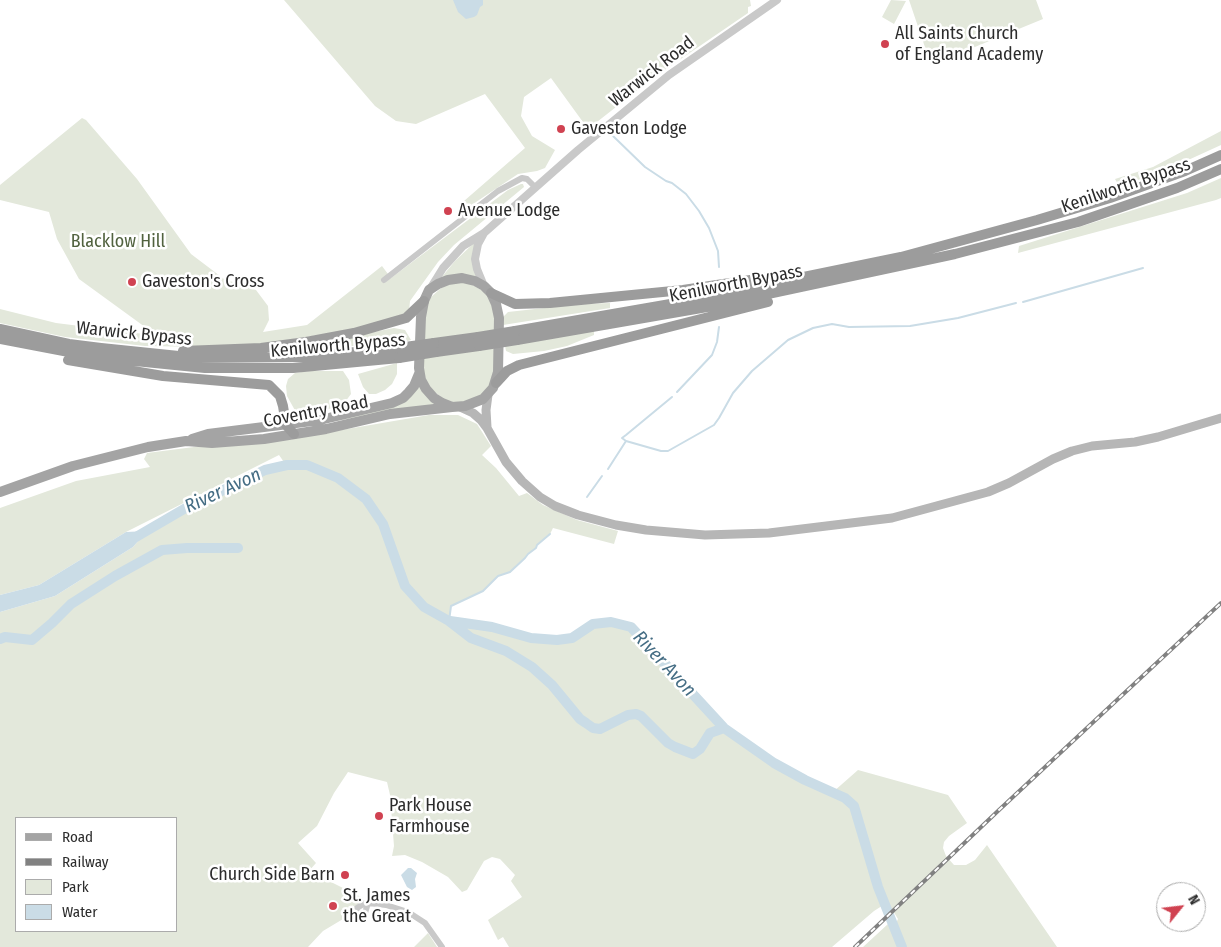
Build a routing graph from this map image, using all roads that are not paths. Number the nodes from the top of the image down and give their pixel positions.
1 (776, 0) edge
2 (1221, 155) edge
3 (1221, 169) edge
4 (534, 187) junction
5 (484, 232) junction
6 (955, 254) junction
7 (859, 265) junction
8 (384, 280) dead end
9 (429, 290) junction
10 (488, 290) junction
11 (424, 301) junction
12 (0, 329) edge
13 (516, 336) junction
14 (0, 340) edge
15 (101, 348) junction
16 (399, 353) junction
17 (267, 358) joint
18 (245, 369) joint
19 (419, 374) junction
20 (496, 383) junction
21 (488, 396) junction
22 (456, 407) junction
23 (1221, 418) edge
24 (286, 425) junction
25 (487, 428) junction
26 (294, 434) junction
27 (186, 442) junction
28 (0, 492) edge
29 (368, 903) dead end
30 (442, 947) edge

1 - 4 street, Warwick Road
2 - 7 highway, Kenilworth Bypass
3 - 6 highway, Kenilworth Bypass
4 - 5 street, Warwick Road
4 - 8 street
5 - 9 street, Warwick Road
5 - 10 street, Warwick Road
6 - 13 highway, Kenilworth Bypass
6 - 20 highway
7 - 10 highway
7 - 13 highway, Kenilworth Bypass
9 - 10 main road
9 - 11 main road
10 - 20 main road
11 - 15 highway
11 - 19 main road
12 - 15 highway, Warwick Bypass
13 - 16 highway, Kenilworth Bypass, bridge
14 - 18 highway, Warwick Bypass
14 - 24 highway
15 - 17 highway, Warwick Bypass
16 - 17 highway, Kenilworth Bypass
16 - 18 highway, Kenilworth Bypass
19 - 22 main road
19 - 24 main road, Coventry Road
20 - 21 main road
21 - 22 main road
21 - 25 main road
22 - 25 main road
22 - 26 main road, Coventry Road
23 - 25 main road
24 - 26 highway
24 - 27 main road, Coventry Road
26 - 27 main road, Coventry Road
27 - 28 main road, Coventry Road
29 - 30 street

